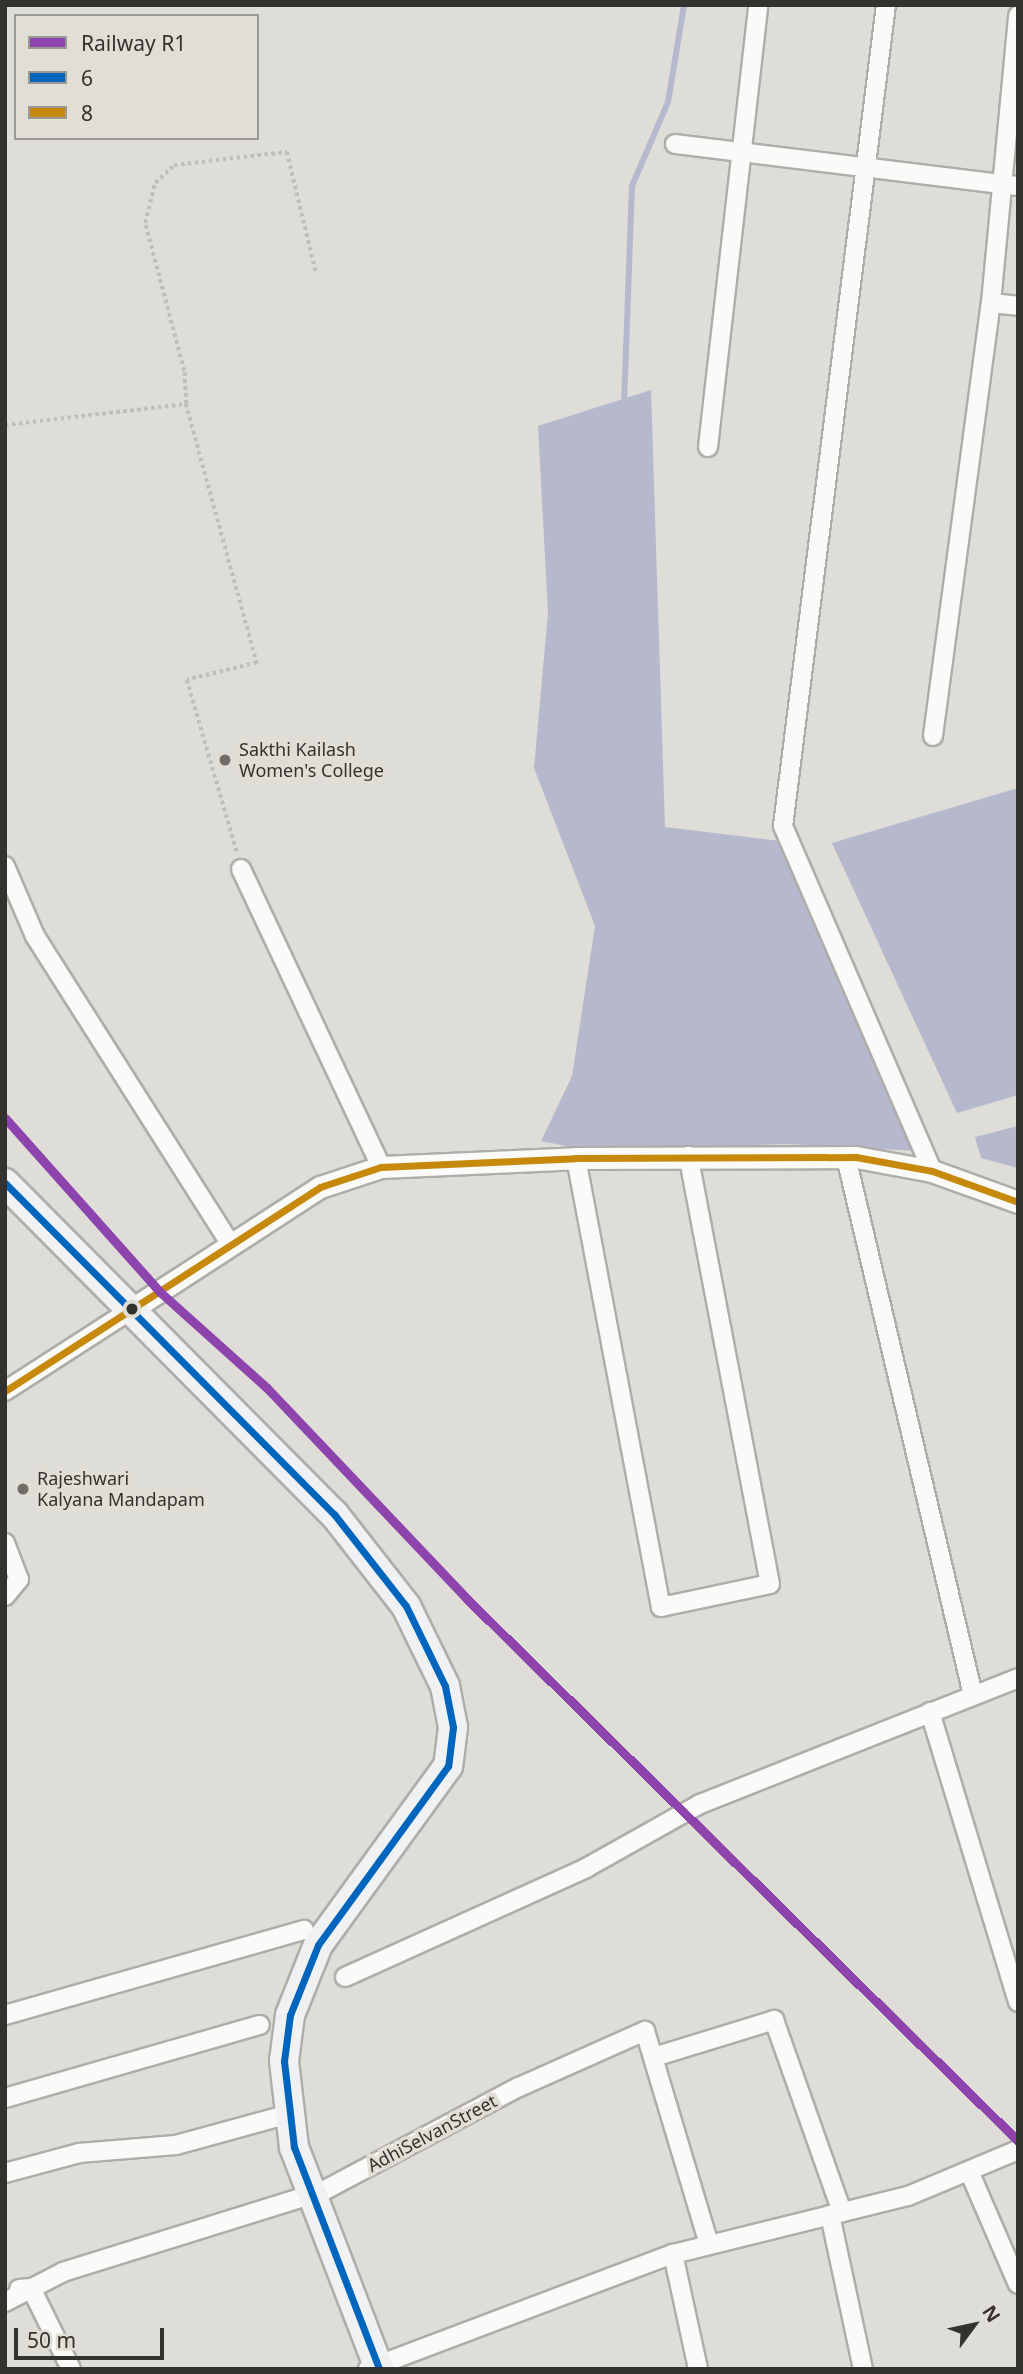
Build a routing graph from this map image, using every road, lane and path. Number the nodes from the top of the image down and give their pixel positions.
1 (758, 5) edge
2 (886, 5) edge
3 (1018, 15) edge
4 (1014, 78) edge
5 (675, 144) dead end
6 (738, 150) junction
7 (866, 167) junction
8 (1009, 185) edge
9 (316, 273) dead end
10 (991, 303) junction
11 (1018, 306) edge
12 (186, 404) junction
13 (5, 425) edge
14 (708, 447) dead end
15 (933, 736) dead end
16 (5, 866) edge
17 (242, 869) joint
18 (688, 1156) junction
19 (846, 1157) junction
20 (576, 1158) junction
21 (381, 1167) junction
22 (932, 1171) junction
23 (5, 1183) edge
24 (1018, 1202) edge
25 (232, 1246) junction
26 (132, 1310) junction
27 (5, 1391) edge
28 (5, 1543) edge
29 (5, 1596) edge
30 (426, 1642) junction
31 (1018, 1678) edge
32 (972, 1695) junction
33 (930, 1712) junction
34 (304, 1930) dead end
35 (345, 1977) dead end
36 (1018, 2002) edge
37 (5, 2015) edge
38 (260, 2025) dead end
39 (654, 2057) junction
40 (5, 2098) edge
41 (286, 2115) junction
42 (1018, 2150) edge
43 (969, 2171) junction
44 (5, 2173) edge
45 (316, 2193) junction
46 (836, 2214) junction
47 (709, 2245) junction
48 (673, 2254) junction
49 (1018, 2284) edge
50 (31, 2288) junction
51 (5, 2290) edge
52 (5, 2302) edge
53 (382, 2367) edge
54 (71, 2369) edge
55 (698, 2369) edge
56 (863, 2369) edge

1 - 6 street
2 - 7 street
3 - 4 street
4 - 8 street
5 - 6 street
6 - 7 street
6 - 14 street
7 - 8 street
7 - 22 street
8 - 10 street
9 - 12 path
10 - 11 street
10 - 15 street
12 - 13 path
12 - 17 path
16 - 25 street
17 - 21 street
18 - 19 street
18 - 20 street
18 - 20 street
19 - 22 street
19 - 32 street
20 - 21 street
21 - 25 street
22 - 24 street
23 - 26 main road
25 - 26 street
26 - 27 street
26 - 30 main road
28 - 29 street
30 - 41 main road
30 - 45 main road
31 - 32 street
32 - 33 street
33 - 35 street
33 - 36 street
34 - 37 street
38 - 40 street
39 - 45 street, AdhiSelvanStreet
39 - 46 street
39 - 47 street, AdhiSelvanStreet
41 - 44 street
41 - 45 main road
42 - 43 street
43 - 46 street
43 - 49 street
45 - 50 street, AdhiSelvanStreet
45 - 53 main road
46 - 47 street
46 - 56 street
47 - 48 street
48 - 53 street
48 - 55 street
50 - 51 street
50 - 52 street, AdhiSelvanStreet
50 - 54 street

